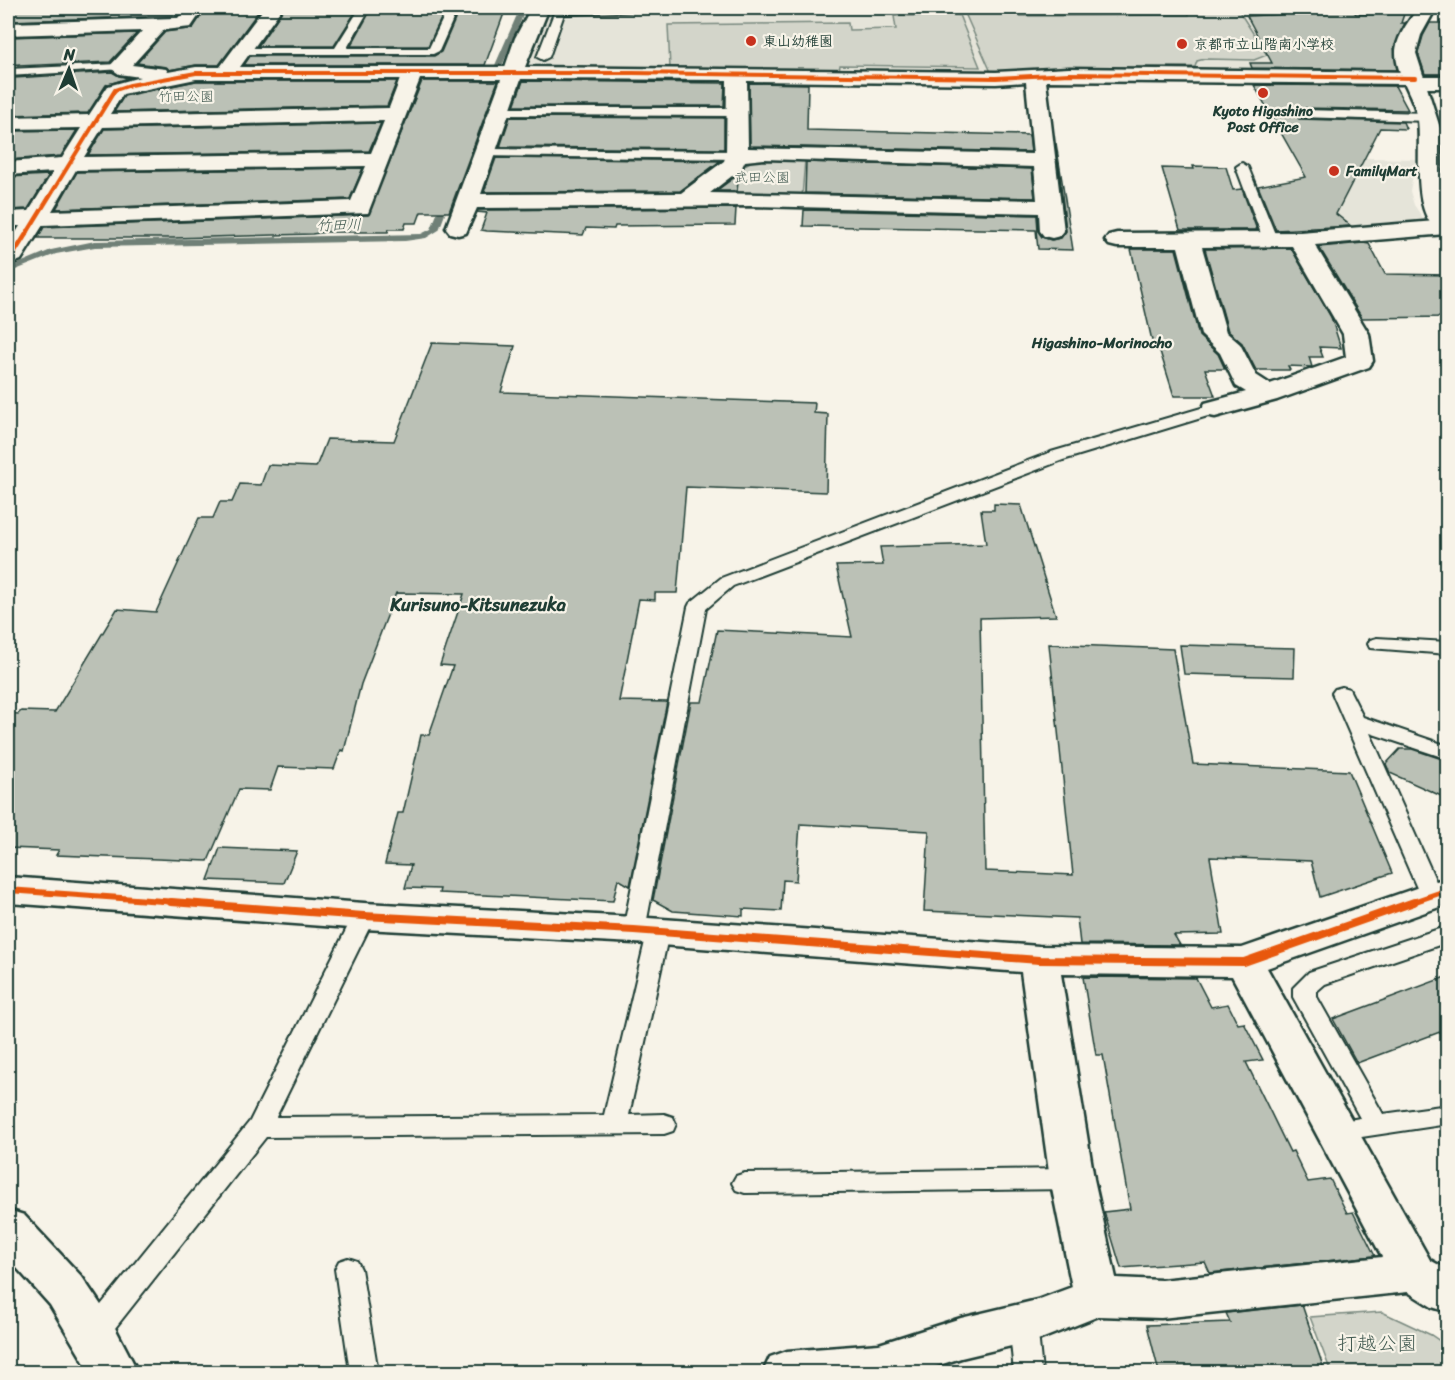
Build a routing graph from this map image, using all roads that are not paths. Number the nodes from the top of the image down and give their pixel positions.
1 (195, 8) edge
2 (273, 8) edge
3 (365, 8) edge
4 (453, 8) edge
5 (540, 8) edge
6 (641, 8) edge
7 (1427, 8) edge
8 (560, 10) junction
9 (158, 25) junction
10 (8, 30) edge
11 (244, 51) junction
12 (339, 51) junction
13 (543, 57) dead end
14 (119, 67) junction
15 (226, 72) junction
16 (8, 73) edge
17 (412, 74) junction
18 (508, 74) junction
19 (181, 75) junction
20 (737, 75) junction
21 (1035, 76) junction
22 (1416, 80) junction
23 (1448, 82) edge
24 (498, 112) junction
25 (736, 112) junction
26 (397, 114) junction
27 (1303, 114) dead end
28 (1428, 117) junction
29 (98, 120) junction
30 (8, 123) edge
31 (485, 153) junction
32 (737, 155) junction
33 (378, 159) junction
34 (1045, 161) junction
35 (67, 166) junction
36 (1242, 166) dead end
37 (8, 168) edge
38 (686, 200) junction
39 (467, 201) junction
40 (1050, 207) junction
41 (35, 218) junction
42 (8, 219) edge
43 (1447, 227) edge
44 (458, 228) dead end
45 (1053, 231) dead end
46 (1300, 238) junction
47 (1270, 239) junction
48 (1116, 240) dead end
49 (1188, 240) junction
50 (8, 258) edge
51 (1268, 394) junction
52 (1215, 409) joint
53 (1377, 644) dead end
54 (1448, 648) edge
55 (1342, 693) dead end
56 (1354, 721) junction
57 (1448, 753) edge
58 (8, 890) edge
59 (1439, 893) edge
60 (364, 916) junction
61 (646, 932) junction
62 (1448, 934) edge
63 (1039, 960) junction
64 (1244, 962) junction
65 (1448, 1114) edge
66 (615, 1123) junction
67 (664, 1124) dead end
68 (1377, 1125) junction
69 (259, 1127) junction
70 (1335, 1131) junction
71 (1072, 1179) junction
72 (745, 1183) dead end
73 (8, 1228) edge
74 (348, 1269) dead end
75 (1431, 1283) edge
76 (1097, 1297) junction
77 (1023, 1323) junction
78 (104, 1353) edge
79 (364, 1372) edge
80 (787, 1372) edge
81 (1028, 1372) edge

1 - 9 street
2 - 11 street
3 - 12 lane
4 - 12 lane
5 - 8 lane
5 - 18 street
6 - 8 lane
7 - 22 street
8 - 13 lane
9 - 10 street
9 - 14 street
11 - 12 lane
11 - 15 street
14 - 16 lane
14 - 19 street
15 - 17 street
15 - 19 street
17 - 18 street
17 - 26 street
18 - 20 street
18 - 24 street
19 - 29 street
20 - 21 street
20 - 25 street
21 - 22 street
21 - 34 street
22 - 23 street
22 - 28 street
24 - 25 lane
24 - 31 street
25 - 32 street
26 - 29 street
26 - 33 street
27 - 28 lane
28 - 43 street
29 - 30 street
29 - 35 street
31 - 32 lane
31 - 39 street
32 - 34 street
32 - 38 street
33 - 35 street
33 - 41 street
34 - 40 street
35 - 37 street
35 - 41 street
36 - 47 lane
38 - 39 street
38 - 40 street
39 - 44 street
40 - 45 street
41 - 42 street
41 - 50 street
43 - 46 street
46 - 47 street
46 - 51 street
47 - 49 street
48 - 49 street
49 - 51 street
51 - 52 street
52 - 61 lane
53 - 54 lane
55 - 56 lane
56 - 57 lane
56 - 59 lane
58 - 60 street
59 - 64 street
60 - 61 street
60 - 69 lane
61 - 63 street
61 - 66 lane
62 - 68 lane
63 - 64 street
63 - 71 street
64 - 70 street
65 - 68 lane
66 - 67 lane
66 - 69 lane
68 - 70 lane
69 - 78 lane
70 - 75 street
71 - 72 lane
71 - 76 street
73 - 78 street
74 - 79 lane
75 - 76 street
76 - 77 street
77 - 80 street
77 - 81 lane

